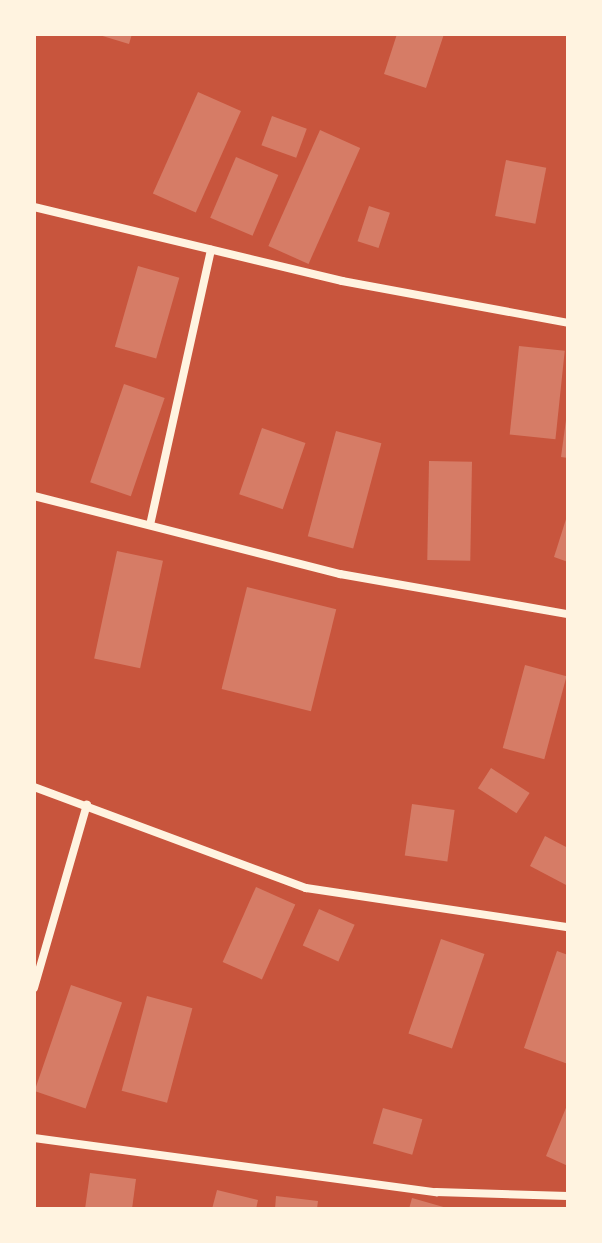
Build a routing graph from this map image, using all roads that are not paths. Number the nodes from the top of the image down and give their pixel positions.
1 (34, 207) edge
2 (211, 250) junction
3 (568, 323) edge
4 (34, 496) edge
5 (150, 525) junction
6 (568, 614) edge
7 (34, 787) edge
8 (87, 804) junction
9 (568, 927) edge
10 (37, 968) edge
11 (34, 988) edge
12 (34, 1138) edge
13 (568, 1196) edge

1 - 2 street
2 - 3 street
2 - 5 street
4 - 5 street
5 - 6 street
7 - 8 street
8 - 9 street
8 - 10 street
10 - 11 street
12 - 13 street

